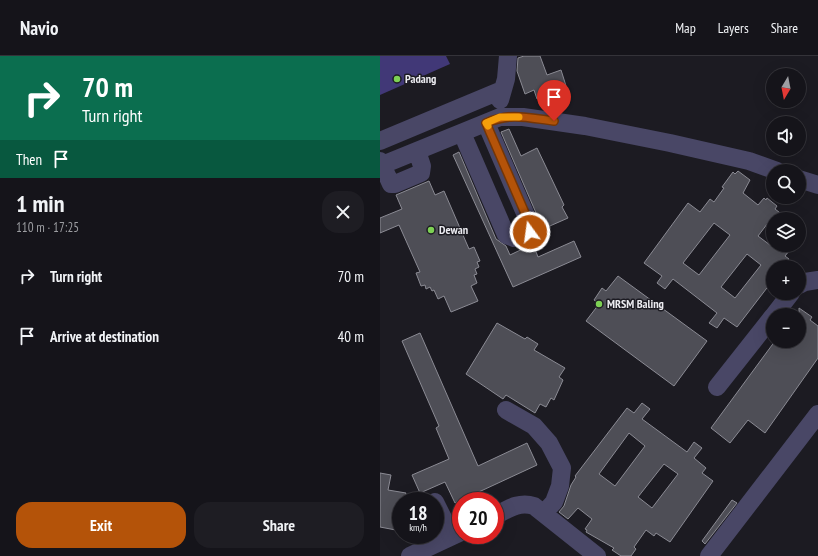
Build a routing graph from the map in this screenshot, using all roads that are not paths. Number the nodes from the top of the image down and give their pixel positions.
1 (508, 56) edge
2 (502, 90) junction
3 (493, 120) junction
4 (462, 133) junction
5 (380, 141) edge
6 (381, 164) edge
7 (766, 167) edge
8 (806, 182) edge
9 (818, 186) edge
10 (818, 280) edge
11 (806, 282) edge
12 (766, 326) edge
13 (717, 388) dead end
14 (506, 410) dead end
15 (818, 414) edge
16 (504, 512) edge
17 (544, 513) junction
18 (444, 516) edge
19 (452, 528) edge
20 (452, 536) edge
21 (410, 556) edge
22 (597, 556) edge
23 (709, 556) edge

1 - 2 lane
2 - 3 lane
2 - 5 lane
3 - 4 lane
3 - 4 lane
3 - 7 lane
4 - 6 lane
8 - 9 lane
10 - 11 lane
12 - 13 lane
14 - 17 lane
15 - 23 lane
16 - 17 lane
17 - 22 lane
18 - 19 lane
20 - 21 lane

